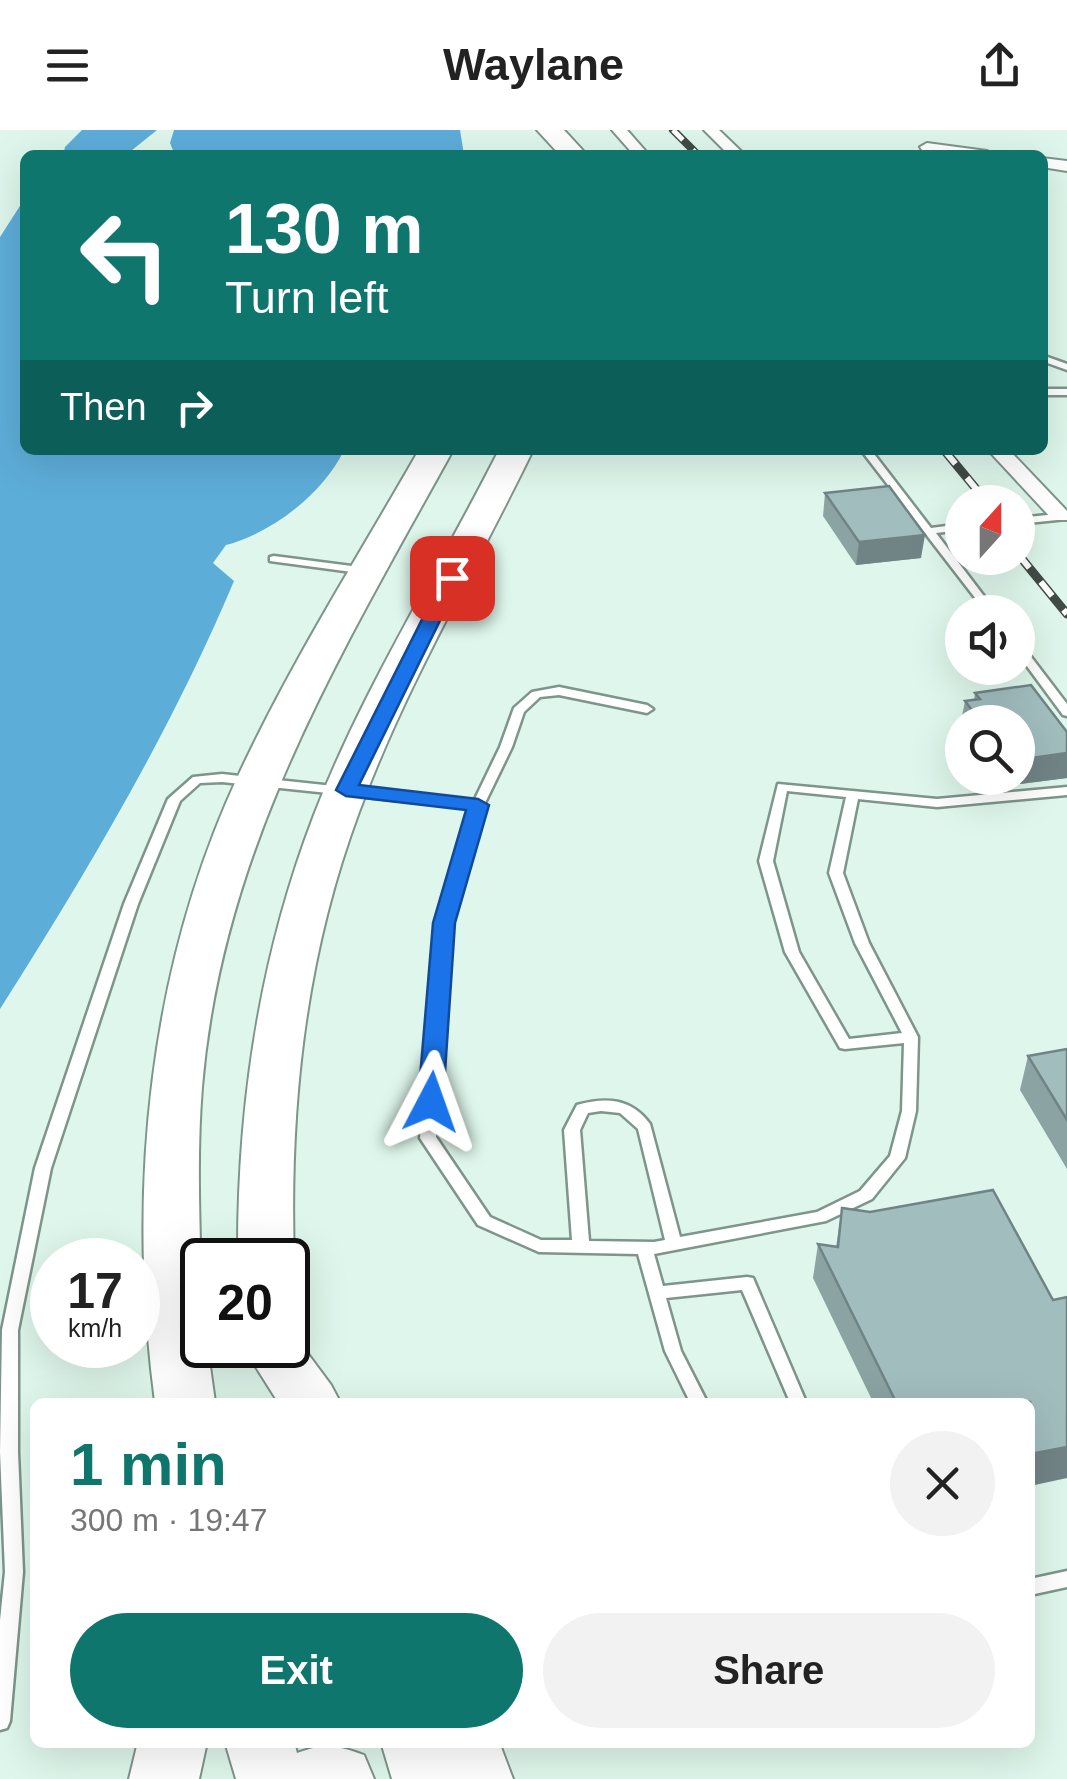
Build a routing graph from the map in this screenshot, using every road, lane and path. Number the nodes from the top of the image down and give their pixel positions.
1 (550, 130) edge
2 (619, 130) edge
3 (712, 130) edge
4 (569, 150) edge
5 (637, 150) edge
6 (733, 150) edge
7 (1067, 375) edge
8 (1064, 392) edge
9 (433, 455) edge
10 (514, 455) edge
11 (870, 455) edge
12 (1003, 455) edge
13 (1064, 516) edge
14 (1035, 519) edge
15 (945, 529) edge
16 (928, 531) junction
17 (274, 559) dead end
18 (368, 571) junction
19 (977, 595) edge
20 (1035, 670) edge
21 (646, 709) dead end
22 (1067, 712) edge
23 (257, 781) junction
24 (346, 790) junction
25 (1067, 791) edge
26 (853, 794) junction
27 (478, 805) junction
28 (911, 1037) junction
29 (266, 1238) edge
30 (674, 1244) junction
31 (582, 1247) junction
32 (644, 1248) junction
33 (656, 1293) junction
34 (287, 1368) edge
35 (180, 1390) edge
36 (307, 1398) edge
37 (696, 1398) edge
38 (796, 1398) edge
39 (1067, 1579) edge
40 (1035, 1587) edge
41 (0, 1721) edge
42 (172, 1748) edge
43 (261, 1748) edge
44 (417, 1748) edge
45 (466, 1748) edge
46 (164, 1779) edge
47 (271, 1779) edge
48 (316, 1779) edge
49 (338, 1779) edge
50 (427, 1779) edge
51 (478, 1779) edge

1 - 4 highway
2 - 5 street
3 - 6 street
7 - 8 lane
9 - 18 highway
10 - 24 highway
11 - 16 lane
12 - 13 street
13 - 14 lane
15 - 16 lane
16 - 19 lane
17 - 18 lane
18 - 23 highway
20 - 22 lane
21 - 27 lane
23 - 24 lane
23 - 35 highway
23 - 41 lane
24 - 27 lane
24 - 29 highway
25 - 26 lane
26 - 28 lane
26 - 28 lane
27 - 31 lane
28 - 30 lane
30 - 31 lane
30 - 32 lane
31 - 32 lane
32 - 33 lane
33 - 37 lane
33 - 38 lane
34 - 36 highway
39 - 40 lane
42 - 46 highway
43 - 47 highway
44 - 50 highway
45 - 51 highway
48 - 49 highway

